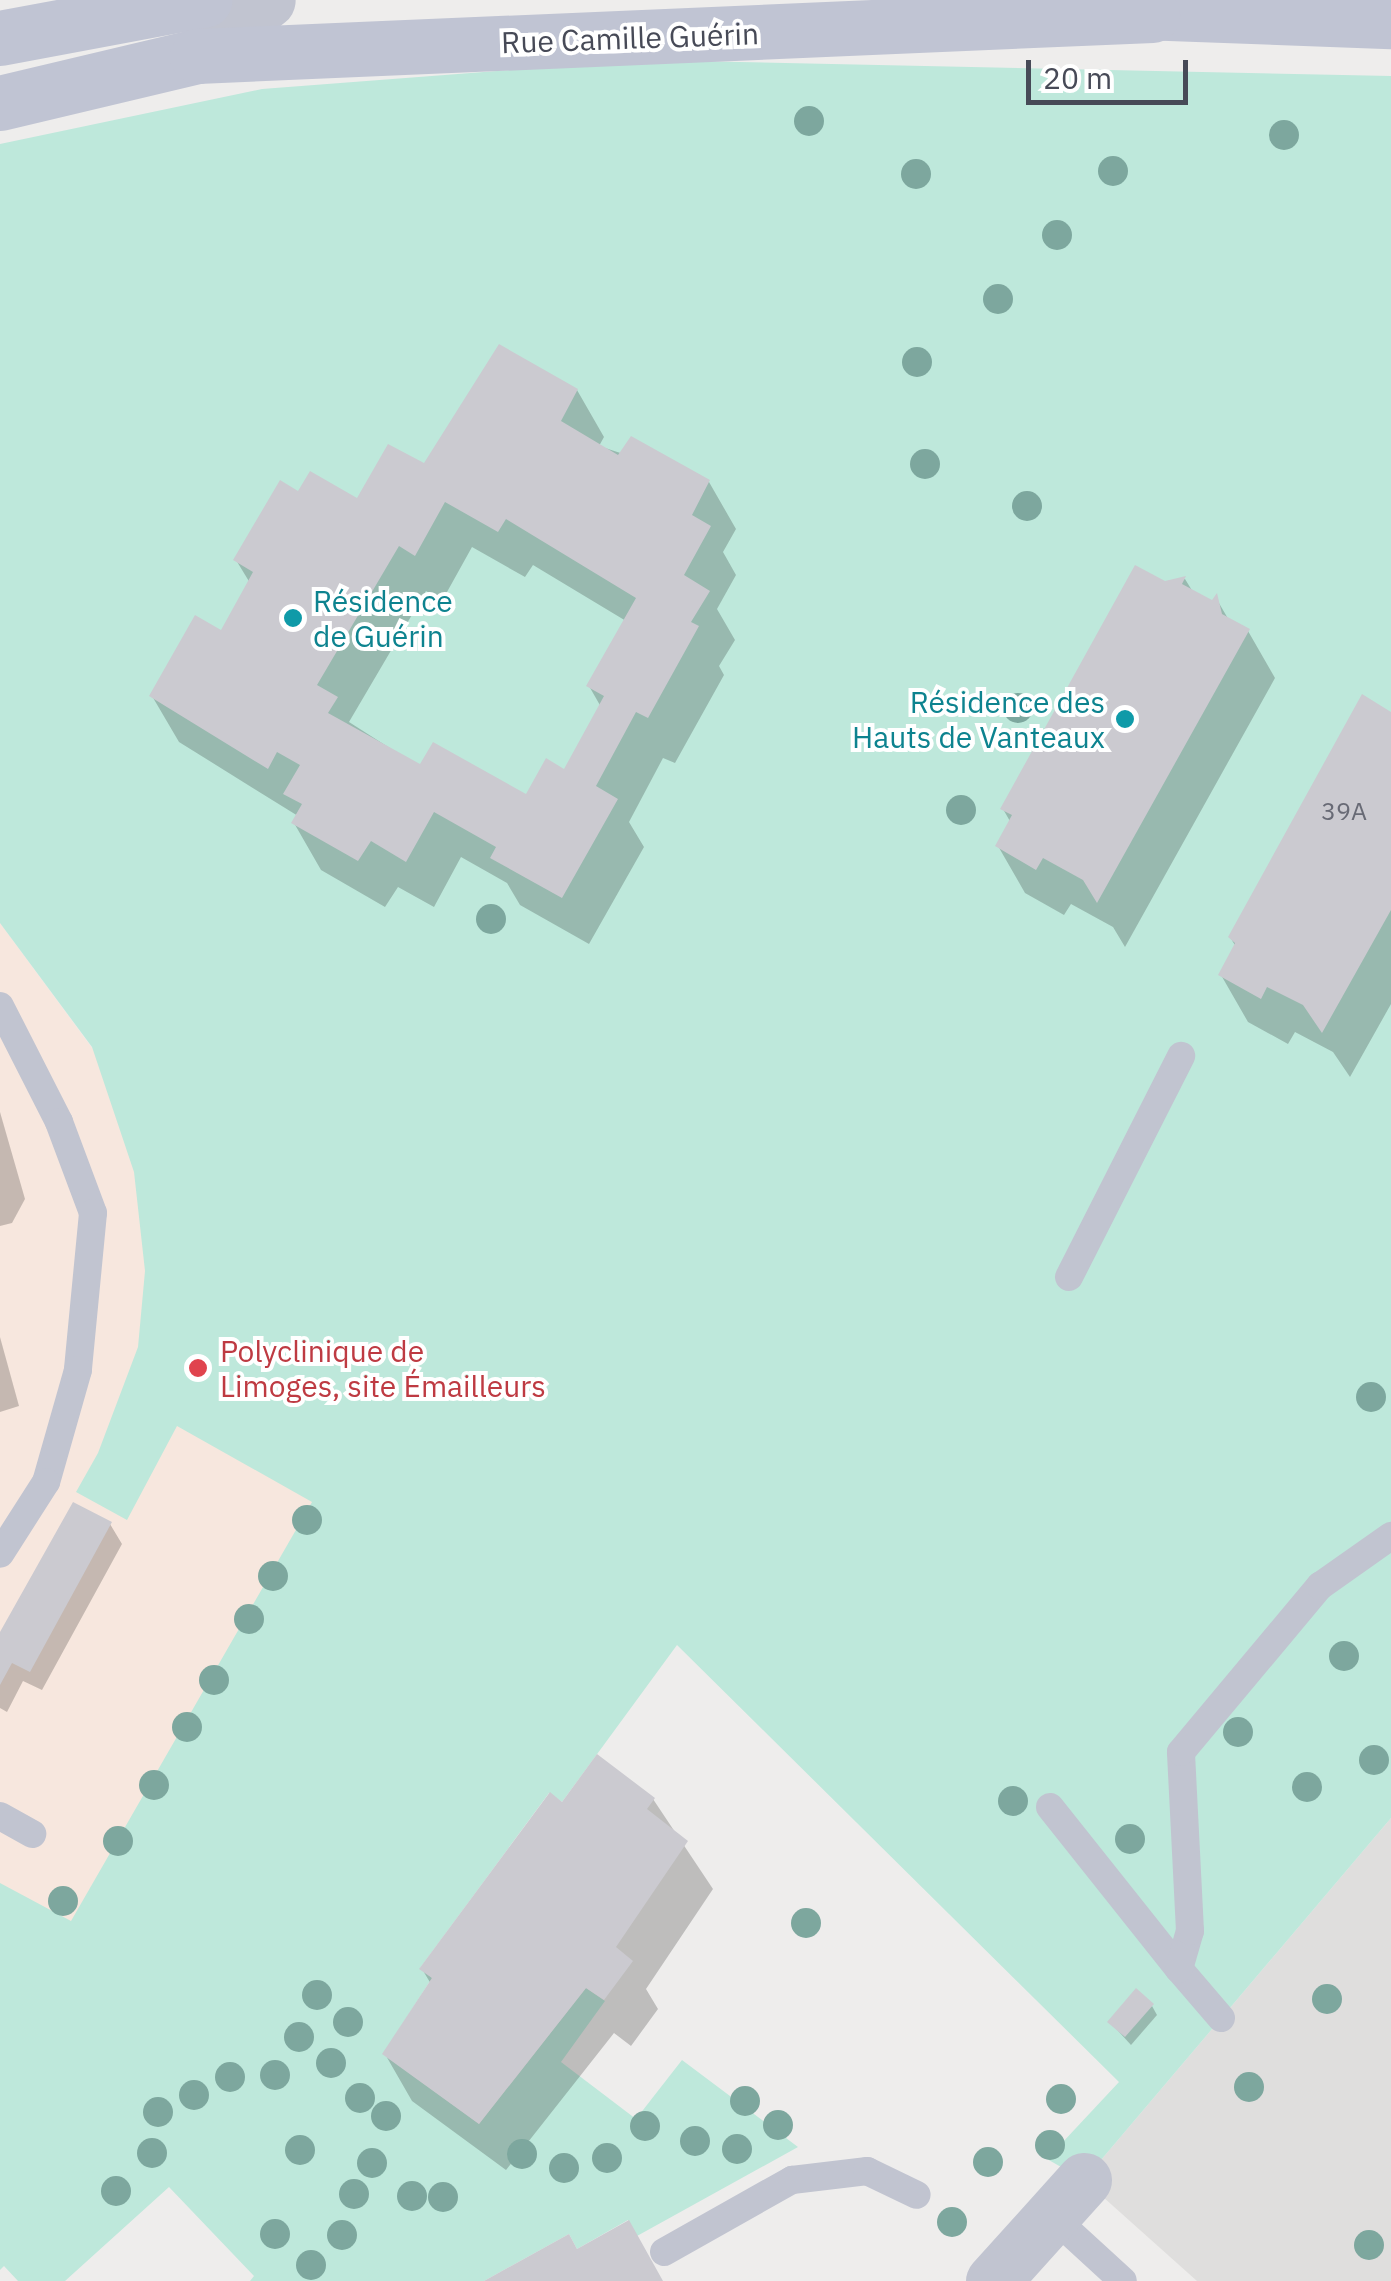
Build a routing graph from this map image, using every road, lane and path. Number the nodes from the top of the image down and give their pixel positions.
1 (204, 0) edge
2 (268, 0) edge
3 (993, 0) edge
4 (1152, 15) junction
5 (1391, 21) edge
6 (0, 38) edge
7 (198, 56) junction
8 (0, 103) edge
9 (0, 1006) edge
10 (1180, 1056) dead end
11 (1069, 1277) dead end
12 (1391, 1536) edge
13 (0, 1554) edge
14 (1050, 1807) dead end
15 (0, 1816) edge
16 (32, 1834) dead end
17 (1179, 1968) junction
18 (1221, 2018) dead end
19 (917, 2195) dead end
20 (1068, 2198) joint
21 (664, 2252) dead end
22 (993, 2281) edge
23 (1123, 2281) edge

1 - 6 main road
2 - 7 street
3 - 4 main road, Rue Camille Guérin
4 - 5 main road, Rue Camille Guérin
4 - 7 main road, Rue Camille Guérin
7 - 8 main road, Rue Camille Guérin
9 - 13 lane
10 - 11 lane
12 - 17 lane
14 - 17 lane
15 - 16 lane
17 - 18 lane
19 - 21 lane
20 - 22 street
20 - 23 lane

